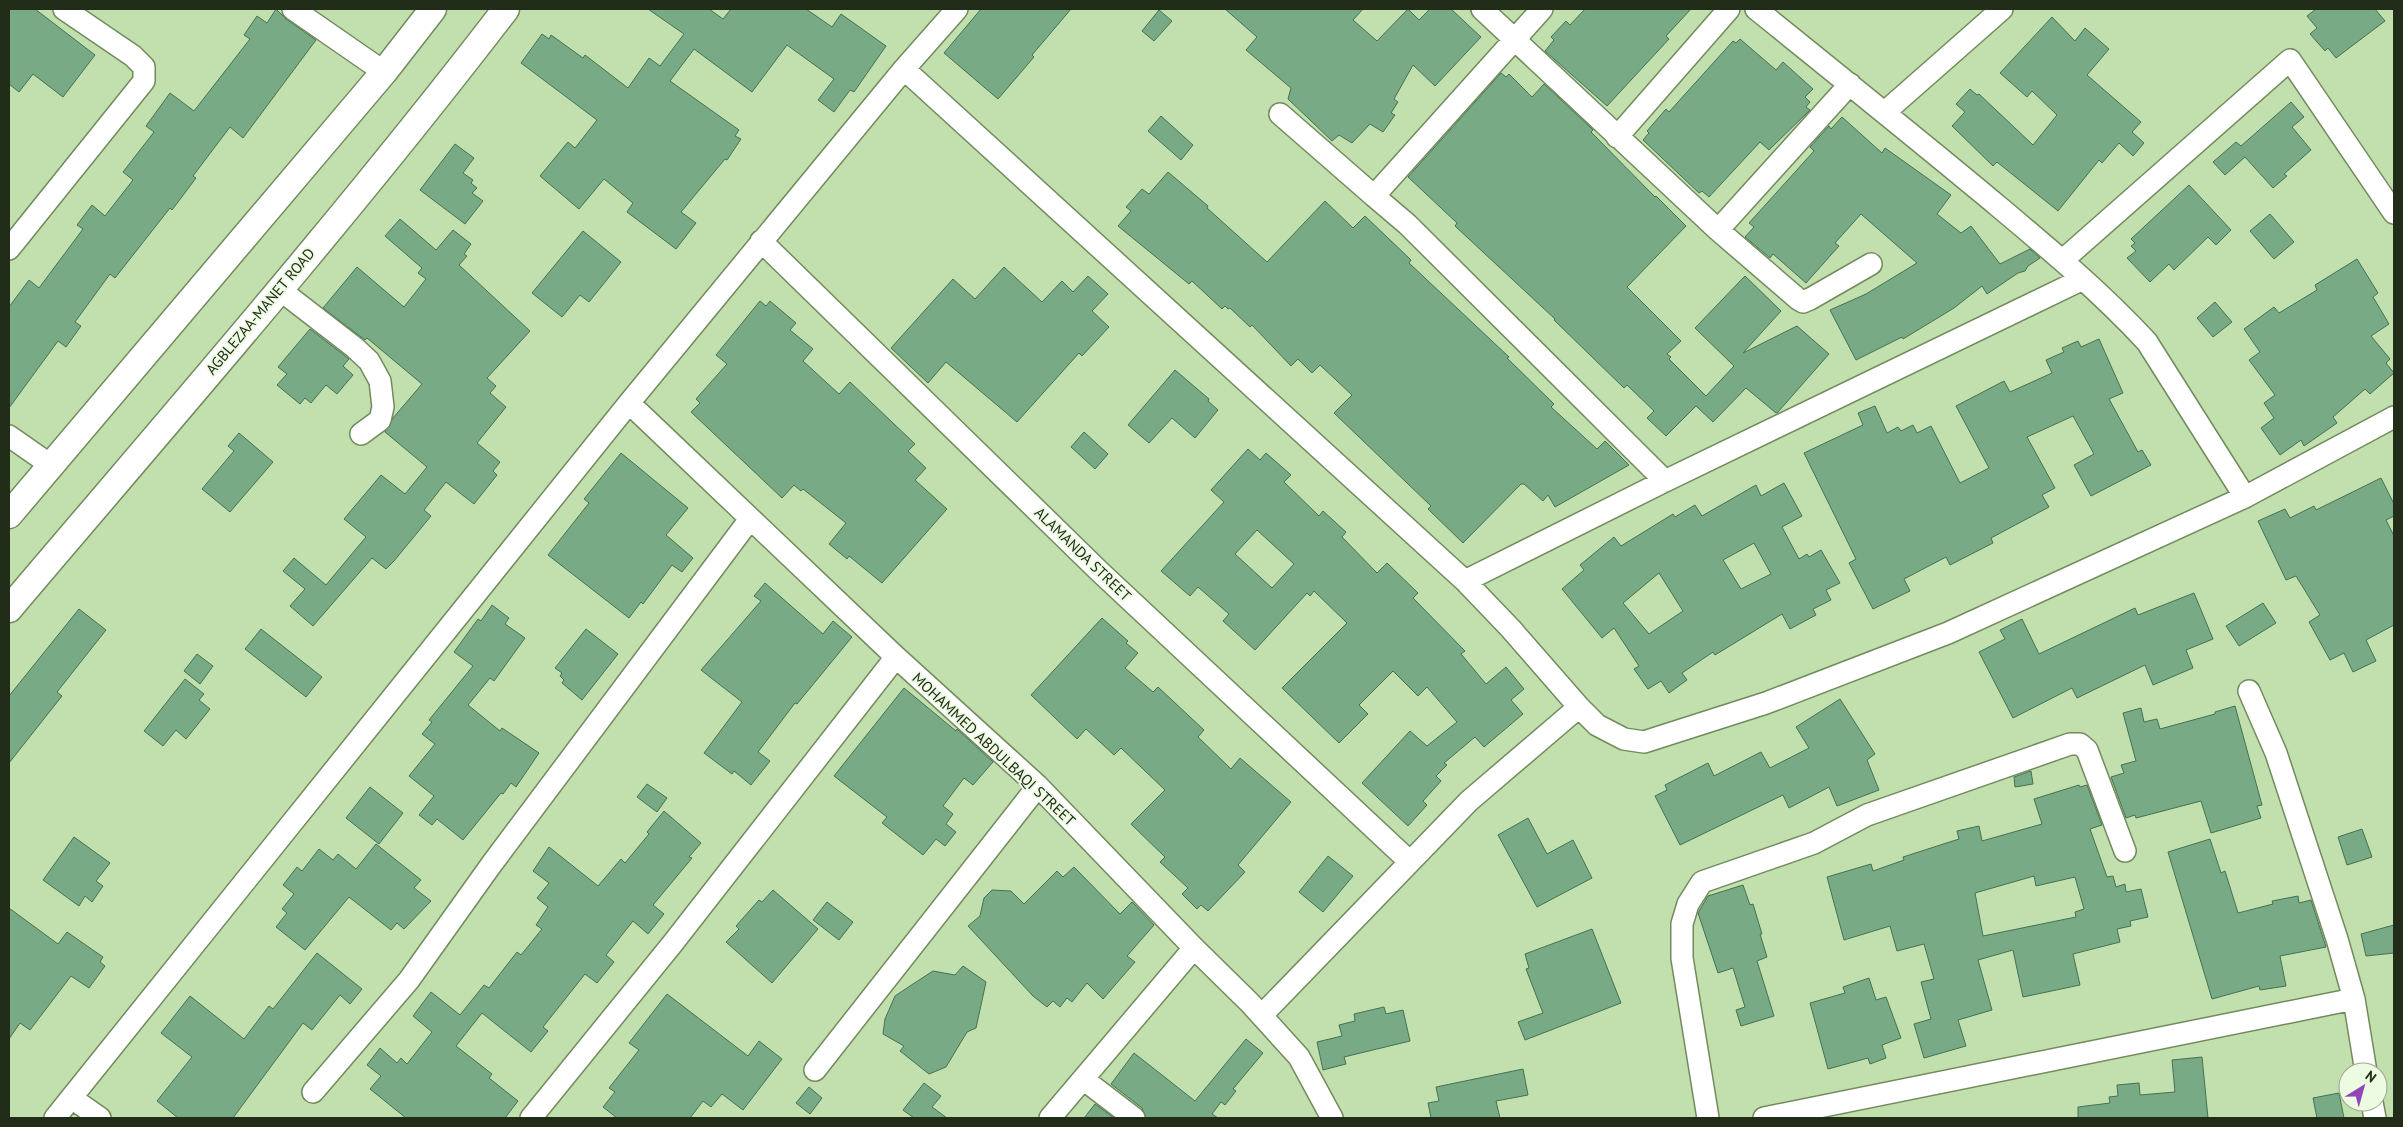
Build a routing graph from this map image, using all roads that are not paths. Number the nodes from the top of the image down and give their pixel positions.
1 (64, 9) edge
2 (293, 9) edge
3 (433, 9) edge
4 (506, 9) edge
5 (957, 9) edge
6 (1482, 9) edge
7 (1542, 9) edge
8 (1729, 9) edge
9 (1756, 9) edge
10 (2002, 9) edge
11 (1514, 38) junction
12 (904, 69) junction
13 (384, 72) junction
14 (1850, 84) junction
15 (1885, 112) junction
16 (1280, 114) dead end
17 (1617, 137) junction
18 (1374, 196) junction
19 (2394, 213) edge
20 (1718, 230) junction
21 (762, 242) junction
22 (9, 249) edge
23 (2063, 260) junction
24 (1871, 264) dead end
25 (2083, 279) junction
26 (279, 290) junction
27 (629, 403) junction
28 (2394, 417) edge
29 (361, 434) dead end
30 (9, 436) edge
31 (52, 466) junction
32 (1665, 481) junction
33 (2245, 497) junction
34 (9, 515) edge
35 (750, 519) junction
36 (1465, 581) junction
37 (9, 609) edge
38 (896, 657) junction
39 (2249, 691) dead end
40 (1579, 707) junction
41 (1038, 786) junction
42 (2125, 851) dead end
43 (1409, 862) junction
44 (1194, 948) junction
45 (2354, 999) junction
46 (1262, 1015) junction
47 (2364, 1062) edge
48 (815, 1070) dead end
49 (1083, 1079) junction
50 (313, 1092) dead end
51 (73, 1099) junction
52 (55, 1118) edge
53 (100, 1118) edge
54 (531, 1118) edge
55 (1050, 1118) edge
56 (1134, 1118) edge
57 (1332, 1118) edge
58 (1708, 1118) edge
59 (1764, 1118) edge

1 - 22 street
2 - 13 street
3 - 13 main road
4 - 26 main road, AGBLEZAA-MANET ROAD
5 - 12 street
6 - 11 street
7 - 11 street
8 - 17 street
9 - 14 street
10 - 15 street
11 - 17 street
11 - 18 street
12 - 21 street
12 - 36 street
13 - 31 main road
14 - 15 street
14 - 20 street
15 - 23 street
16 - 18 street
17 - 20 street
18 - 32 street
19 - 23 street
20 - 24 street
21 - 27 street
21 - 43 street, ALAMANDA STREET
23 - 25 street
25 - 32 street
25 - 33 street
26 - 29 street
26 - 37 main road, AGBLEZAA-MANET ROAD
27 - 35 street, MOHAMMED ABDULBAQI STREET
27 - 51 street
28 - 33 street
30 - 31 street
31 - 34 main road
32 - 36 street
33 - 40 street
35 - 38 street, MOHAMMED ABDULBAQI STREET
35 - 50 street
36 - 40 street
38 - 41 street, MOHAMMED ABDULBAQI STREET
38 - 54 street
39 - 45 street
40 - 43 street
41 - 44 street, MOHAMMED ABDULBAQI STREET
41 - 48 street
42 - 58 street
43 - 46 street
44 - 46 street, MOHAMMED ABDULBAQI STREET
44 - 49 street
45 - 47 street
45 - 59 street
46 - 57 street, MOHAMMED ABDULBAQI STREET
49 - 55 street
49 - 56 street
51 - 52 street
51 - 53 street

